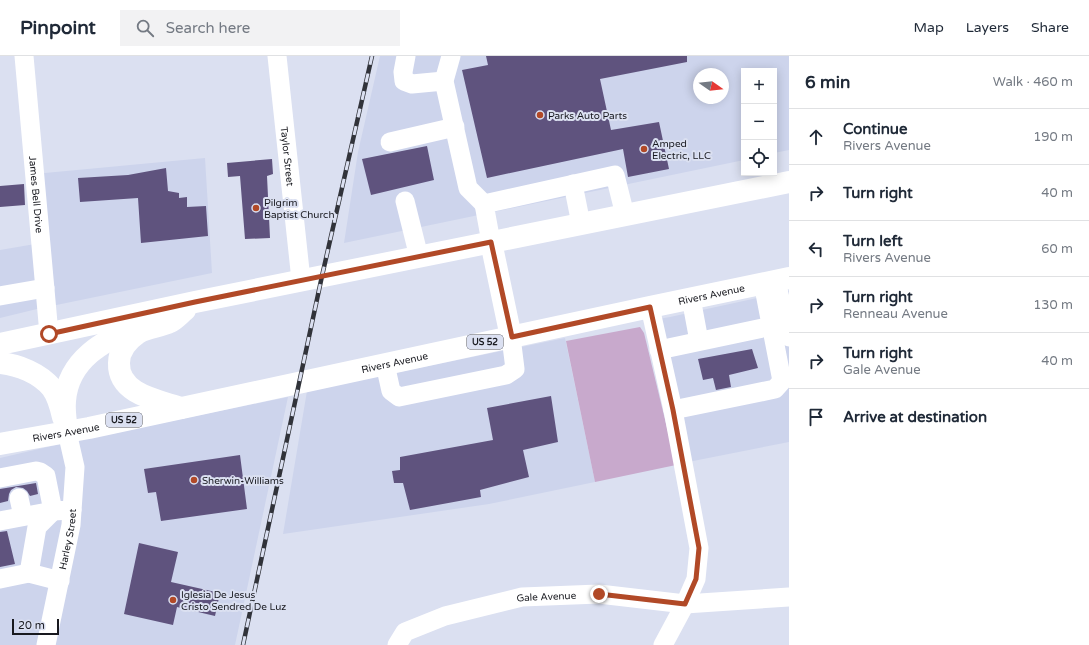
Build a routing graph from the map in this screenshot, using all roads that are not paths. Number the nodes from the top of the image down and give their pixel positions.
1 (24, 56) edge
2 (277, 56) edge
3 (406, 56) edge
4 (451, 56) edge
5 (444, 81) junction
6 (455, 127) junction
7 (390, 142) dead end
8 (789, 182) edge
9 (573, 184) junction
10 (405, 201) dead end
11 (484, 204) junction
12 (625, 215) junction
13 (581, 224) junction
14 (491, 242) junction
15 (419, 257) junction
16 (301, 280) junction
17 (776, 281) edge
18 (44, 288) junction
19 (0, 296) edge
20 (691, 298) junction
21 (195, 302) junction
22 (650, 307) junction
23 (154, 311) junction
24 (772, 326) junction
25 (49, 334) junction
26 (512, 337) junction
27 (789, 337) edge
28 (699, 341) junction
29 (0, 344) edge
30 (659, 350) junction
31 (0, 363) edge
32 (385, 364) junction
33 (182, 408) junction
34 (673, 410) junction
35 (67, 432) junction
36 (0, 444) edge
37 (15, 490) edge
38 (72, 510) junction
39 (53, 511) junction
40 (1, 518) edge
41 (29, 573) junction
42 (0, 579) edge
43 (60, 581) junction
44 (789, 597) edge
45 (685, 604) junction
46 (401, 639) edge
47 (46, 645) edge
48 (663, 645) edge

1 - 18 street, James Bell Drive
2 - 16 street, Taylor Street
3 - 5 street
4 - 5 street
5 - 6 street
6 - 7 street
6 - 11 street
8 - 12 main road
9 - 11 street
9 - 12 street
9 - 13 street
10 - 15 street
11 - 14 street
12 - 13 main road
13 - 14 main road
14 - 15 main road
14 - 26 main road
15 - 16 main road
16 - 21 main road
17 - 20 main road, Rivers Avenue / US 52
17 - 24 street
17 - 27 street
18 - 19 street
18 - 25 street, James Bell Drive
20 - 22 main road, Rivers Avenue / US 52
20 - 28 street
21 - 23 main road
21 - 33 main road
22 - 26 main road, Rivers Avenue / US 52
22 - 30 street
23 - 25 main road
23 - 35 main road
24 - 28 street
24 - 34 street
25 - 29 main road
26 - 32 main road, Rivers Avenue / US 52
26 - 32 street
28 - 30 street
30 - 34 street
31 - 35 main road
32 - 33 main road, Rivers Avenue / US 52
33 - 35 main road, Rivers Avenue / US 52
34 - 45 street
35 - 36 main road, Rivers Avenue / US 52
35 - 38 street, Harley Street
37 - 39 street
37 - 39 street
37 - 40 street
38 - 39 street
38 - 43 street, Harley Street
39 - 41 street
41 - 42 street
41 - 43 street
43 - 47 street, Harley Street
44 - 45 street, Gale Avenue
45 - 46 street, Gale Avenue
45 - 48 street

